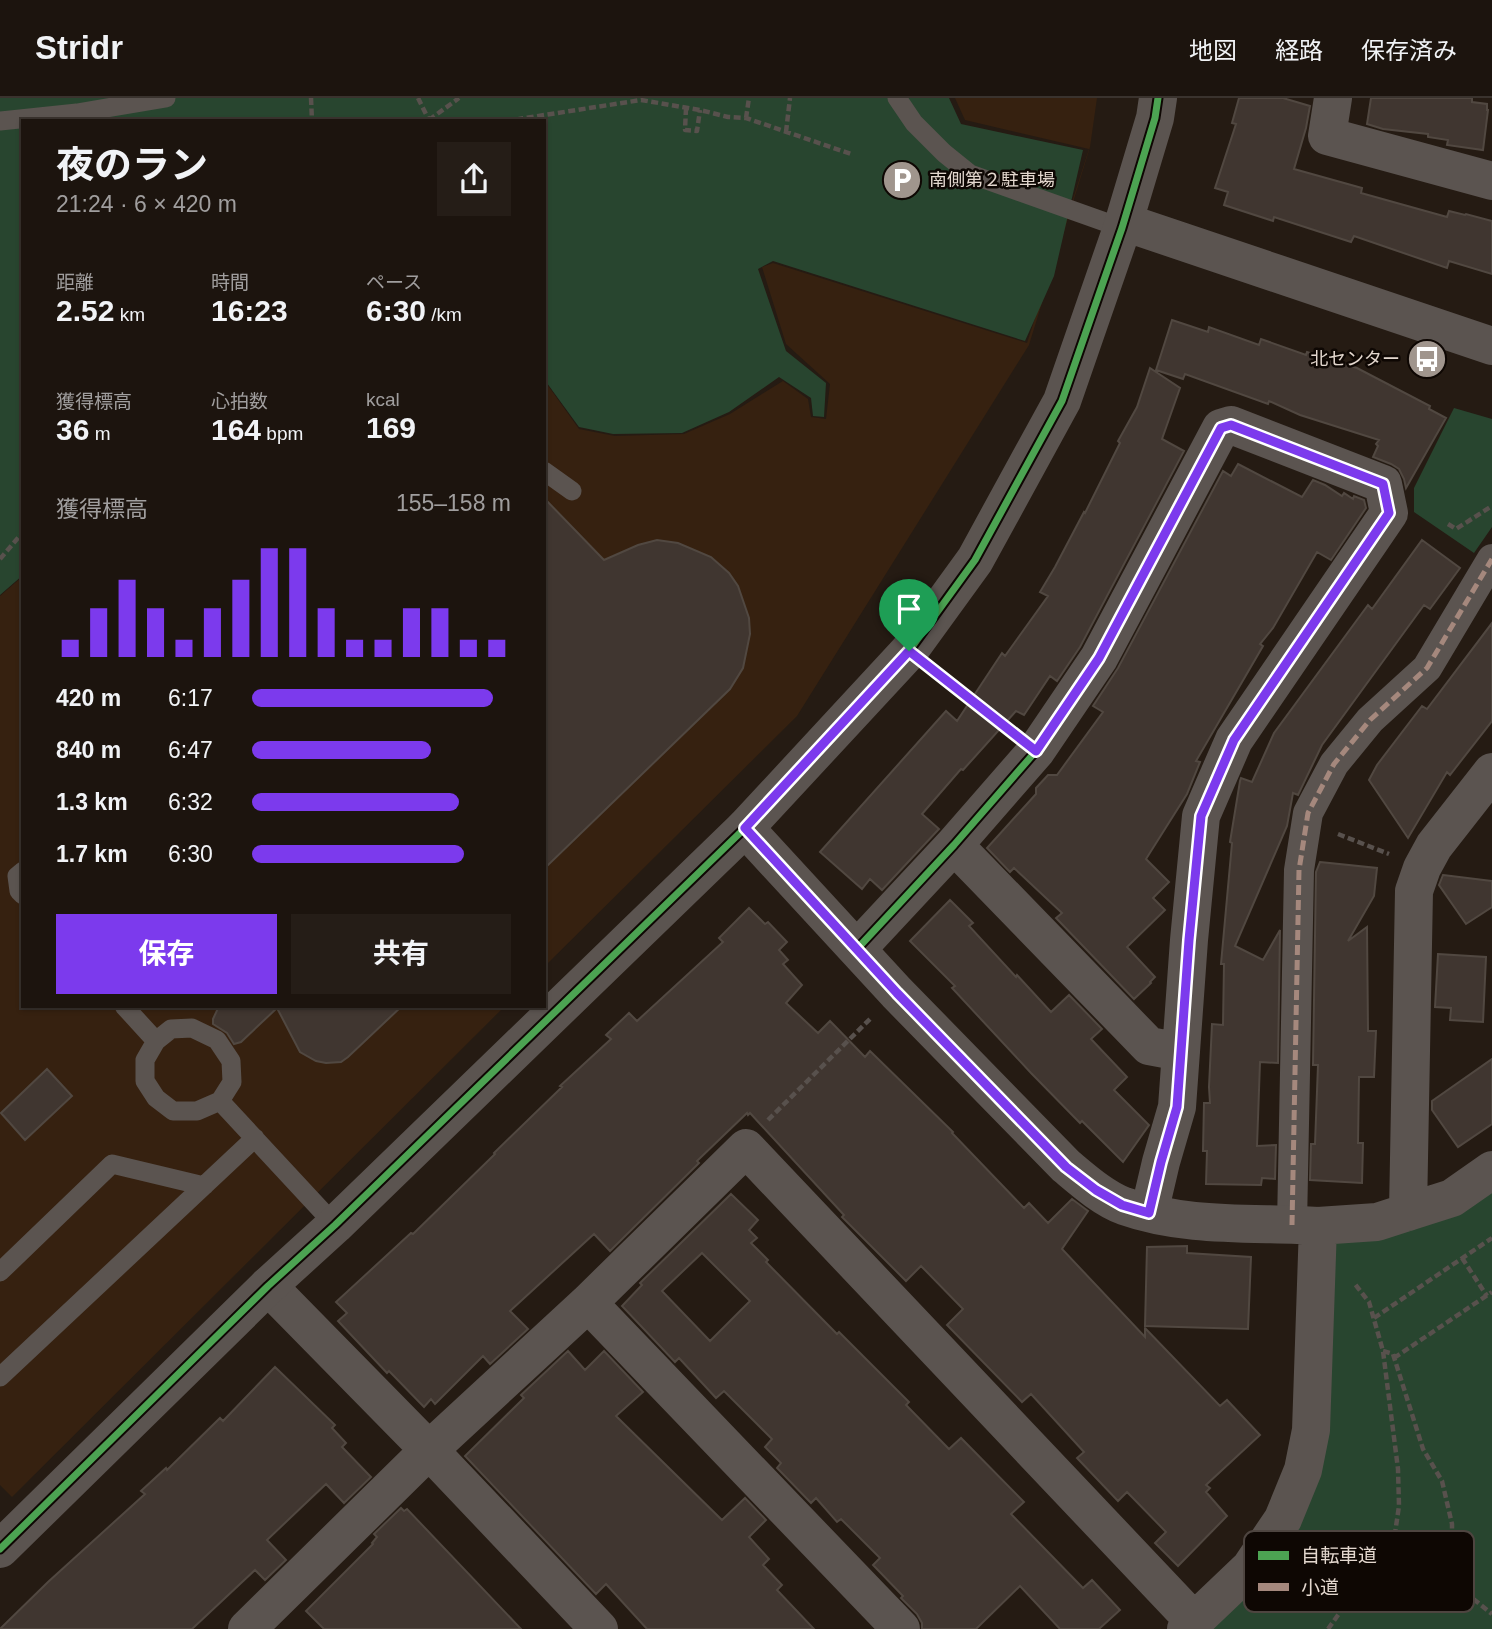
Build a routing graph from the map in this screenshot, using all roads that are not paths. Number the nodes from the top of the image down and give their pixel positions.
1 (166, 98) edge
2 (898, 98) edge
3 (1158, 98) edge
4 (1333, 98) edge
5 (0, 121) edge
6 (1492, 181) edge
7 (1123, 225) junction
8 (1492, 346) edge
9 (546, 472) edge
10 (572, 491) dead end
11 (1492, 559) edge
12 (1489, 783) edge
13 (745, 828) junction
14 (954, 845) junction
15 (21, 873) edge
16 (21, 893) edge
17 (857, 949) junction
18 (126, 1008) edge
19 (156, 1041) junction
20 (1181, 1052) junction
21 (220, 1101) junction
22 (255, 1138) junction
23 (1492, 1170) edge
24 (204, 1186) junction
25 (1408, 1212) junction
26 (1149, 1213) junction
27 (335, 1224) junction
28 (1305, 1225) junction
29 (0, 1272) edge
30 (268, 1286) junction
31 (588, 1303) junction
32 (0, 1377) edge
33 (429, 1450) junction
34 (1275, 1531) edge
35 (0, 1549) edge
36 (1244, 1574) edge
37 (271, 1621) edge
38 (1190, 1625) edge
39 (599, 1629) edge
40 (901, 1629) edge

1 - 5 lane
2 - 7 lane
3 - 7 street
4 - 6 street
7 - 8 street
7 - 13 street
9 - 10 lane
11 - 28 street
12 - 25 street
13 - 17 street
13 - 27 street
14 - 17 street
14 - 20 street
14 - 20 street
15 - 16 lane
17 - 26 street
18 - 19 lane
19 - 21 lane
19 - 21 lane
20 - 26 street
21 - 22 lane
22 - 24 lane
22 - 27 lane
23 - 25 street
24 - 29 lane
24 - 32 lane
25 - 28 street
26 - 28 street
27 - 30 street
28 - 34 street
30 - 33 street
30 - 35 street
31 - 33 street
31 - 38 street
31 - 40 street
33 - 37 street
33 - 39 street
36 - 38 street

